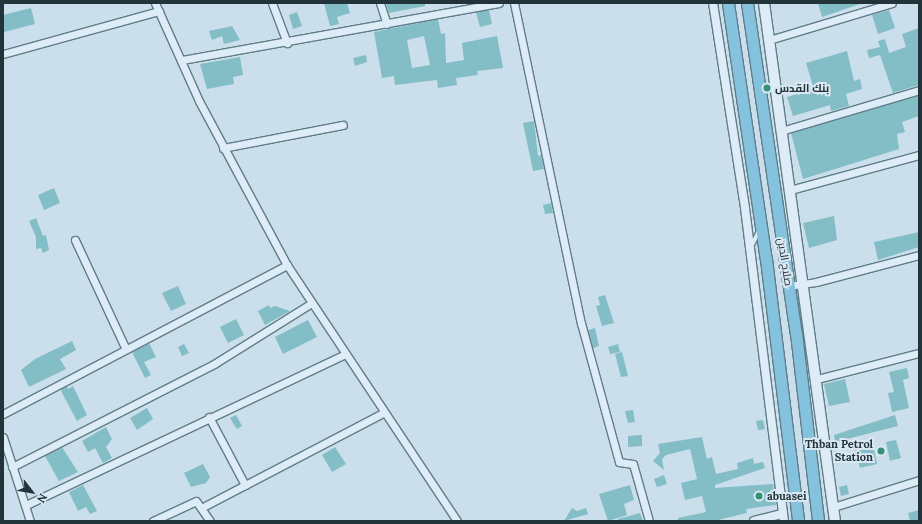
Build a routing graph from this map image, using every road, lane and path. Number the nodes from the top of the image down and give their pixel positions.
1 (155, 3) edge
2 (272, 3) edge
3 (380, 3) edge
4 (499, 3) edge
5 (514, 3) edge
6 (713, 3) edge
7 (728, 3) edge
8 (747, 3) edge
9 (764, 3) edge
10 (892, 3) edge
11 (159, 11) junction
12 (387, 24) junction
13 (769, 40) junction
14 (287, 42) junction
15 (3, 54) edge
16 (182, 60) junction
17 (919, 90) edge
18 (343, 125) dead end
19 (781, 131) junction
20 (223, 148) junction
21 (919, 155) edge
22 (790, 190) junction
23 (761, 227) junction
24 (75, 240) dead end
25 (750, 250) junction
26 (919, 255) edge
27 (287, 266) junction
28 (804, 284) junction
29 (788, 286) junction
30 (310, 304) junction
31 (125, 347) junction
32 (919, 353) edge
33 (345, 354) junction
34 (817, 379) junction
35 (3, 414) edge
36 (383, 414) junction
37 (209, 417) junction
38 (3, 437) edge
39 (12, 467) junction
40 (919, 480) edge
41 (245, 485) junction
42 (26, 505) junction
43 (833, 507) junction
44 (201, 508) junction
45 (783, 518) edge
46 (30, 521) edge
47 (153, 521) edge
48 (210, 521) edge
49 (457, 521) edge
50 (649, 521) edge
51 (754, 521) edge
52 (798, 521) edge
53 (818, 521) edge
54 (835, 521) edge

1 - 11 street
2 - 14 street
3 - 12 street
4 - 12 street
5 - 50 street
6 - 25 street
7 - 23 highway, صلاح الدين
8 - 29 highway, صلاح الدين
9 - 13 main road
10 - 13 street
11 - 15 street
11 - 16 street
12 - 14 street
13 - 19 main road
14 - 16 street
16 - 20 street
17 - 19 street
18 - 20 street
19 - 22 main road
20 - 27 street
21 - 22 street
22 - 28 main road
23 - 25 lane
23 - 52 highway, صلاح الدين
24 - 31 street
25 - 45 street
26 - 28 street
27 - 30 street
27 - 31 street
28 - 29 street
28 - 34 main road
29 - 53 highway, صلاح الدين
30 - 33 street
30 - 39 street
31 - 35 street
32 - 34 street
33 - 36 street
33 - 37 street
34 - 43 main road
36 - 41 street
36 - 49 street
37 - 41 street
37 - 42 street
38 - 39 street
39 - 42 street
40 - 43 street
41 - 44 street
42 - 46 street
43 - 54 main road
44 - 47 street
44 - 48 street
45 - 51 street

